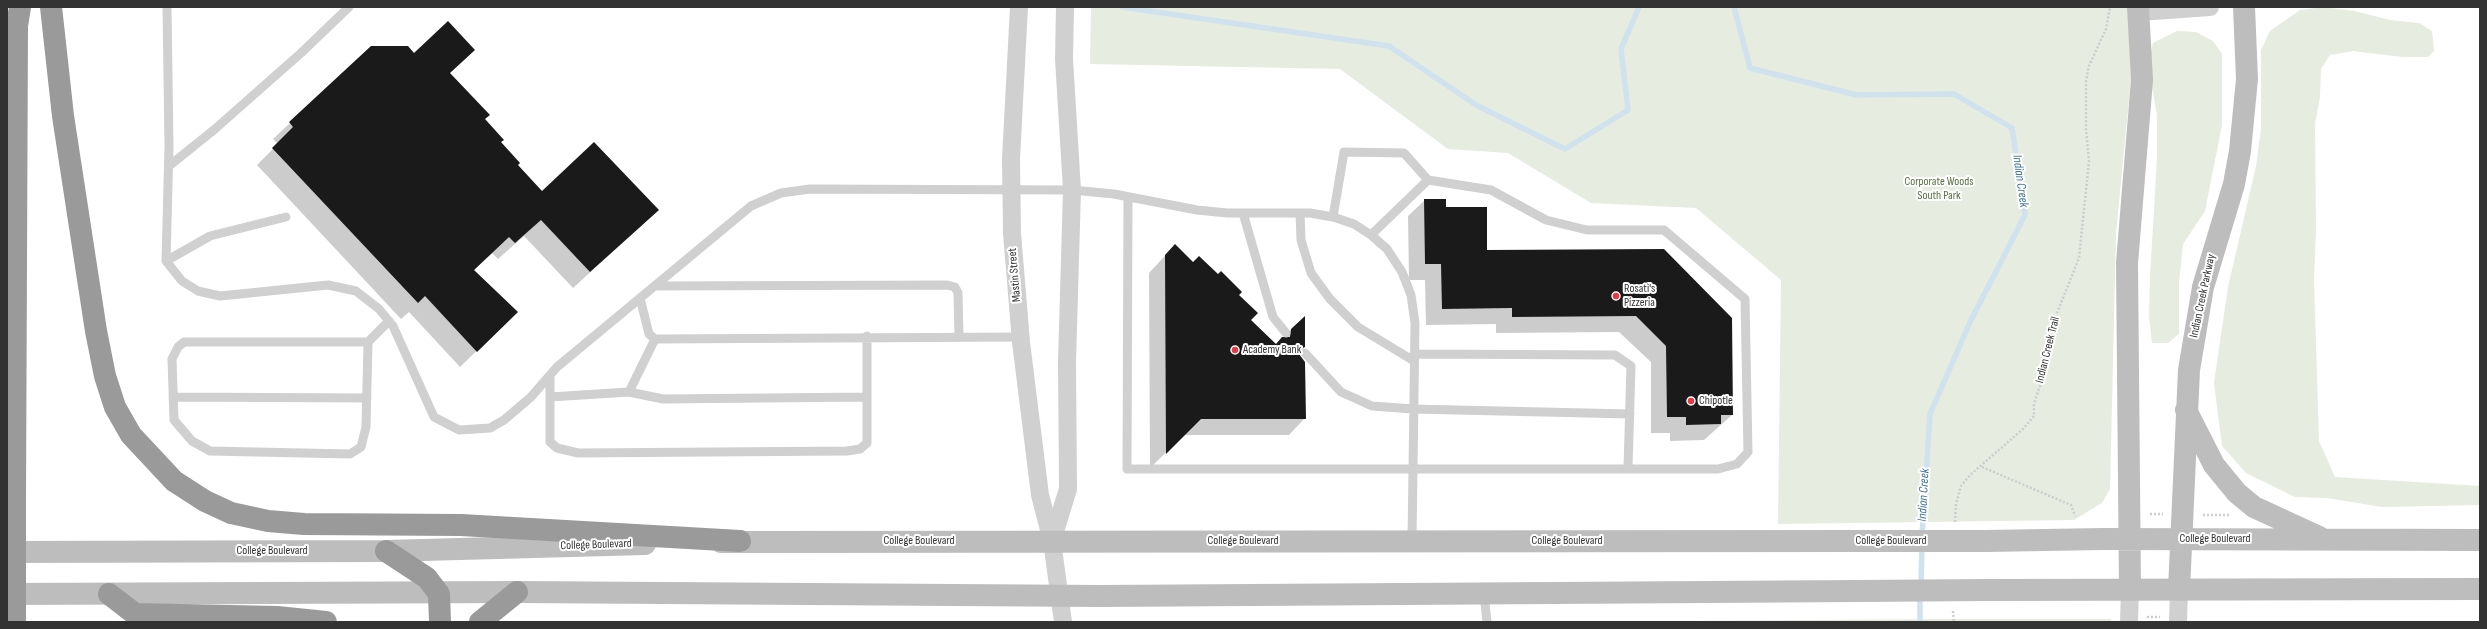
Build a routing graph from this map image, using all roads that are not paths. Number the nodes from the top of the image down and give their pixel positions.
1 (20, 7) edge
2 (51, 7) edge
3 (167, 7) edge
4 (349, 7) edge
5 (1019, 7) edge
6 (1065, 7) edge
7 (2210, 7) edge
8 (2244, 7) edge
9 (2139, 10) edge
10 (169, 166) junction
11 (1428, 180) junction
12 (1072, 190) junction
13 (1010, 191) junction
14 (1128, 197) junction
15 (1243, 213) junction
16 (1300, 213) junction
17 (286, 217) dead end
18 (1333, 217) junction
19 (1371, 235) junction
20 (166, 261) junction
21 (655, 286) junction
22 (640, 298) junction
23 (388, 321) junction
24 (1286, 333) dead end
25 (867, 336) junction
26 (958, 336) junction
27 (1020, 337) junction
28 (655, 339) junction
29 (368, 342) junction
30 (1305, 353) dead end
31 (1414, 357) junction
32 (550, 376) junction
33 (629, 392) junction
34 (173, 397) junction
35 (550, 397) junction
36 (867, 397) junction
37 (367, 398) junction
38 (1414, 409) junction
39 (2185, 409) junction
40 (1630, 414) junction
41 (1628, 468) junction
42 (1412, 469) junction
43 (2130, 539) junction
44 (2180, 539) junction
45 (2325, 540) junction
46 (2480, 540) edge
47 (740, 541) junction
48 (1052, 541) junction
49 (1412, 541) junction
50 (386, 551) junction
51 (7, 552) edge
52 (2480, 589) edge
53 (2130, 590) junction
54 (2179, 590) junction
55 (517, 592) junction
56 (1483, 592) junction
57 (7, 594) edge
58 (109, 594) junction
59 (439, 594) junction
60 (1059, 596) junction
61 (2134, 620) edge
62 (2170, 620) edge
63 (15, 622) edge
64 (326, 622) edge
65 (440, 622) edge
66 (480, 622) edge
67 (1063, 622) edge
68 (1487, 622) edge

1 - 63 highway, bridge
2 - 47 highway
3 - 10 lane
4 - 10 lane
5 - 13 street, Mastin Street
6 - 12 street, Mastin Street
7 - 9 street
8 - 39 main road, Indian Creek Parkway
9 - 43 main road
10 - 20 lane
11 - 18 lane
11 - 19 lane
11 - 41 lane
12 - 13 lane
12 - 14 lane
12 - 48 street, Mastin Street
13 - 21 lane
13 - 27 street, Mastin Street
14 - 15 lane
14 - 42 lane
15 - 16 lane
15 - 24 lane
16 - 18 lane
16 - 31 lane
17 - 20 lane
18 - 19 lane
19 - 31 lane
20 - 23 lane
21 - 22 lane
21 - 26 lane
22 - 28 lane
22 - 32 lane
23 - 29 lane
23 - 32 lane
25 - 26 lane
25 - 28 lane
25 - 36 lane
26 - 27 lane
27 - 48 street, Mastin Street
28 - 33 lane
29 - 34 lane
29 - 37 lane
30 - 38 lane
31 - 38 lane
31 - 40 lane
32 - 35 lane
33 - 35 lane
33 - 36 lane
34 - 37 lane
34 - 37 lane
35 - 36 lane
38 - 40 lane
38 - 42 lane
39 - 44 main road, Indian Creek Parkway
39 - 45 main road
40 - 41 lane
41 - 42 lane
42 - 49 lane
43 - 44 main road, College Boulevard
43 - 49 main road, College Boulevard, bridge
43 - 53 main road
44 - 45 main road, College Boulevard
44 - 54 main road, Indian Creek Parkway
45 - 46 main road, College Boulevard
47 - 48 main road, College Boulevard
47 - 50 main road, College Boulevard
48 - 49 main road, College Boulevard
48 - 60 street, Mastin Street
50 - 51 main road, College Boulevard
50 - 59 highway
52 - 54 main road
53 - 54 main road
53 - 56 main road, bridge
53 - 61 street
54 - 62 street
55 - 59 main road
55 - 60 main road
55 - 66 highway
56 - 60 main road
56 - 68 lane
57 - 58 main road
58 - 59 main road
58 - 64 highway
59 - 65 highway
60 - 67 street, Mastin Street

